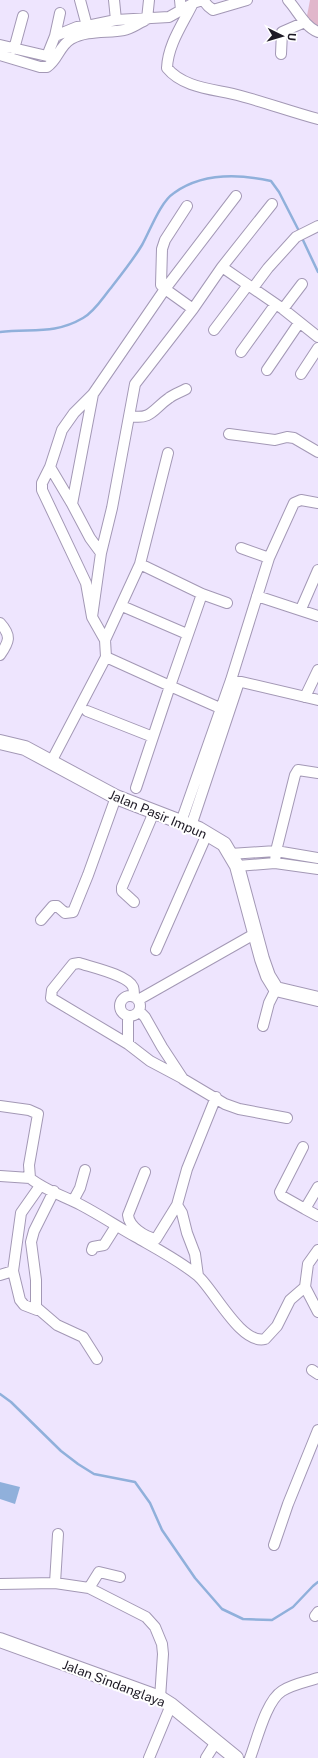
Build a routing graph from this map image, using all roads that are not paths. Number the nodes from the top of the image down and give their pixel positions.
1 (80, 0) edge
2 (114, 0) edge
3 (149, 0) edge
4 (247, 0) edge
5 (288, 0) edge
6 (200, 1) edge
7 (181, 5) edge
8 (60, 13) dead end
9 (23, 16) dead end
10 (147, 19) junction
11 (116, 20) junction
12 (304, 22) junction
13 (86, 26) junction
14 (318, 32) edge
15 (55, 36) junction
16 (0, 45) edge
17 (14, 49) junction
18 (281, 54) dead end
19 (0, 55) edge
20 (318, 120) edge
21 (236, 196) dead end
22 (272, 204) dead end
23 (187, 206) dead end
24 (317, 226) edge
25 (222, 267) junction
26 (302, 284) dead end
27 (251, 287) junction
28 (165, 289) junction
29 (279, 307) junction
30 (193, 309) junction
31 (299, 323) junction
32 (214, 330) dead end
33 (316, 331) edge
34 (318, 348) edge
35 (241, 352) dead end
36 (267, 370) dead end
37 (301, 374) dead end
38 (186, 389) dead end
39 (93, 394) junction
40 (130, 416) junction
41 (228, 434) dead end
42 (318, 452) edge
43 (168, 453) dead end
44 (50, 467) junction
45 (318, 503) edge
46 (72, 504) junction
47 (241, 548) dead end
48 (101, 553) junction
49 (269, 558) junction
50 (140, 564) junction
51 (318, 570) edge
52 (202, 594) junction
53 (257, 596) junction
54 (228, 603) dead end
55 (122, 606) junction
56 (301, 609) junction
57 (318, 616) edge
58 (92, 617) junction
59 (0, 623) edge
60 (187, 634) junction
61 (105, 640) junction
62 (0, 655) edge
63 (106, 657) junction
64 (318, 670) edge
65 (235, 681) junction
66 (170, 686) junction
67 (305, 697) junction
68 (318, 700) edge
69 (224, 710) junction
70 (87, 711) dead end
71 (153, 737) junction
72 (0, 742) edge
73 (51, 762) junction
74 (318, 773) edge
75 (136, 788) dead end
76 (192, 792) junction
77 (202, 795) junction
78 (116, 797) junction
79 (154, 812) junction
80 (186, 824) junction
81 (207, 834) junction
82 (276, 851) junction
83 (318, 858) edge
84 (234, 860) junction
85 (275, 863) junction
86 (318, 869) edge
87 (134, 902) dead end
88 (41, 920) dead end
89 (256, 933) junction
90 (156, 950) dead end
91 (276, 989) junction
92 (136, 998) junction
93 (318, 999) edge
94 (139, 1011) junction
95 (128, 1016) junction
96 (263, 1026) dead end
97 (128, 1044) junction
98 (183, 1078) junction
99 (216, 1097) junction
100 (0, 1106) edge
101 (287, 1118) dead end
102 (303, 1147) dead end
103 (86, 1170) dead end
104 (145, 1172) dead end
105 (0, 1176) edge
106 (30, 1178) junction
107 (40, 1186) junction
108 (318, 1187) edge
109 (54, 1191) junction
110 (73, 1201) junction
111 (177, 1205) junction
112 (305, 1209) junction
113 (318, 1216) edge
114 (116, 1226) junction
115 (92, 1250) dead end
116 (318, 1250) edge
117 (13, 1271) junction
118 (0, 1275) edge
119 (198, 1276) junction
120 (305, 1287) junction
121 (38, 1310) junction
122 (318, 1312) edge
123 (97, 1359) dead end
124 (318, 1430) edge
125 (58, 1534) dead end
126 (274, 1545) dead end
127 (120, 1577) dead end
128 (55, 1583) junction
129 (0, 1584) edge
130 (89, 1588) junction
131 (0, 1640) edge
132 (318, 1678) edge
133 (166, 1702) junction
134 (216, 1742) junction
135 (149, 1758) edge
136 (206, 1758) edge
137 (236, 1758) edge
138 (250, 1758) edge

1 - 13 street
2 - 11 street
3 - 10 street
4 - 6 street
5 - 12 street
6 - 7 street
6 - 20 street
7 - 10 street
8 - 15 street
9 - 17 street
10 - 11 street
10 - 19 street
11 - 13 street
12 - 14 street
12 - 18 street
13 - 15 street
15 - 17 street
16 - 17 street
21 - 28 street
22 - 25 street
23 - 28 street
24 - 27 street
25 - 27 street
25 - 30 street
26 - 29 street
27 - 29 street
27 - 32 street
28 - 30 street
28 - 39 street
29 - 31 street
29 - 35 street
30 - 40 street
31 - 33 street
31 - 36 street
34 - 37 street
38 - 40 street
39 - 44 street
39 - 46 street
40 - 48 street
41 - 42 street
43 - 50 street
44 - 46 street
44 - 58 street
45 - 49 street
46 - 48 street
47 - 49 street
48 - 58 street
49 - 53 street
50 - 52 street
50 - 55 street
51 - 56 street
52 - 54 street
52 - 60 street
53 - 56 street
53 - 65 street
55 - 60 street
55 - 61 street
56 - 57 street
58 - 61 street
59 - 62 street
60 - 66 street
61 - 63 street
63 - 66 street
63 - 73 street
64 - 67 street
65 - 67 street
65 - 69 street
66 - 69 street
66 - 71 street
67 - 68 street
69 - 76 street
69 - 77 street
70 - 71 street
71 - 75 street
72 - 73 street, Jalan Pasir Impun
73 - 78 street, Jalan Pasir Impun
74 - 82 street
76 - 77 street
76 - 80 street
77 - 80 street
78 - 79 street, Jalan Pasir Impun
78 - 88 street
79 - 80 street, Jalan Pasir Impun
79 - 87 street
80 - 81 street, Jalan Pasir Impun
81 - 84 street, Jalan Pasir Impun
81 - 90 street
82 - 83 street
82 - 84 street
82 - 85 street
84 - 85 street
84 - 89 street, Jalan Pasir Impun
85 - 86 street
89 - 91 street, Jalan Pasir Impun
89 - 92 street
91 - 93 street
91 - 96 street
92 - 94 street
92 - 95 street
92 - 97 street
94 - 95 street
94 - 98 street
95 - 97 street
97 - 98 street
98 - 99 street
99 - 101 street
99 - 111 street
100 - 106 street
102 - 112 street
103 - 110 street
104 - 111 street
105 - 106 street
106 - 107 street
107 - 109 street
107 - 117 street
108 - 112 street
109 - 110 street
109 - 121 street
110 - 114 street
111 - 119 street
112 - 113 street
114 - 115 street
114 - 119 street
116 - 120 street
117 - 118 street
117 - 121 street
119 - 120 street
120 - 122 street
121 - 123 street
124 - 126 street
125 - 128 street
127 - 130 street
128 - 129 street
128 - 130 street
130 - 133 street
131 - 133 street, Jalan Sindanglaya
132 - 138 street
133 - 134 street, Jalan Sindanglaya
133 - 135 street
134 - 136 street
134 - 137 street, Jalan Sindanglaya

